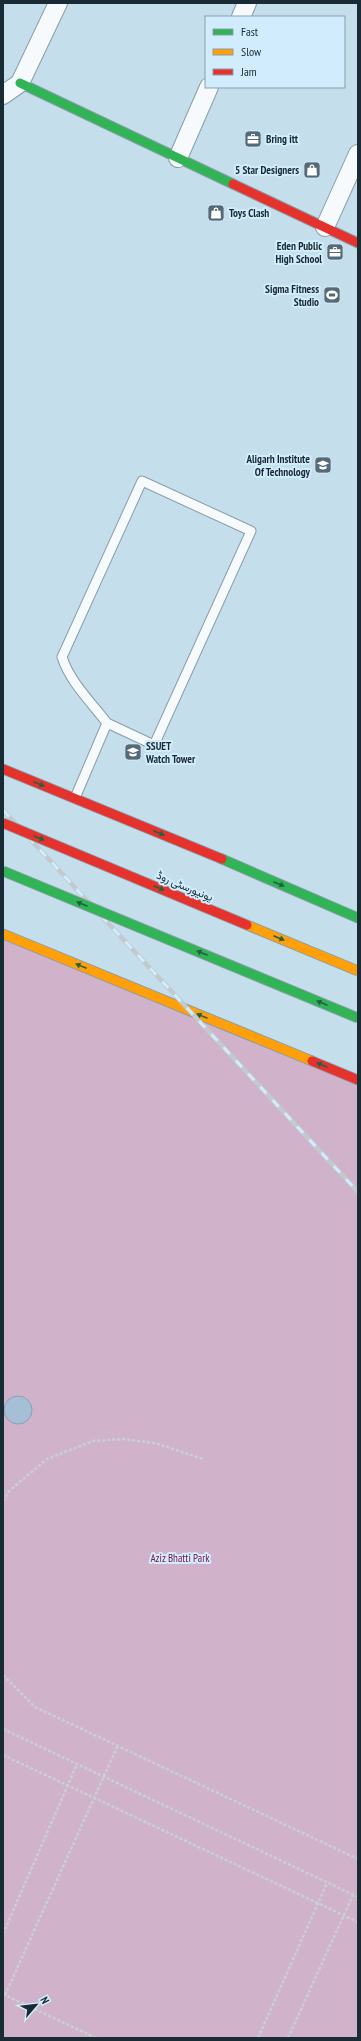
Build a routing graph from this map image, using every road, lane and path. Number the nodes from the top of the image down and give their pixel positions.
1 (58, 3) edge
2 (247, 3) edge
3 (241, 16) edge
4 (20, 83) junction
5 (209, 88) edge
6 (3, 95) edge
7 (358, 154) edge
8 (178, 158) junction
9 (325, 227) junction
10 (358, 243) edge
11 (107, 723) junction
12 (3, 769) edge
13 (75, 799) junction
14 (3, 823) edge
15 (3, 871) edge
16 (358, 918) edge
17 (3, 934) edge
18 (358, 971) edge
19 (358, 1018) edge
20 (358, 1080) edge
21 (203, 1459) dead end
22 (3, 1501) edge
23 (3, 1675) edge
24 (3, 1729) edge
25 (118, 1745) junction
26 (3, 1754) edge
27 (77, 1764) junction
28 (104, 1777) junction
29 (68, 1785) junction
30 (95, 1798) junction
31 (358, 1859) edge
32 (327, 1882) junction
33 (353, 1895) junction
34 (358, 1897) edge
35 (318, 1903) junction
36 (344, 1915) junction
37 (358, 1922) edge
38 (3, 1934) edge
39 (4, 1994) edge
40 (96, 2038) edge
41 (258, 2038) edge
42 (288, 2038) edge

1 - 4 street
2 - 3 street
4 - 6 street
4 - 8 street
5 - 8 street
7 - 9 street
8 - 9 street
9 - 10 street
11 - 11 lane
11 - 13 lane
12 -> 13 street
13 -> 16 street
14 -> 18 street, یونیورسٹی روڈ, bridge
19 -> 15 street, bridge
20 -> 17 street
21 - 22 path
23 - 25 path
24 - 27 path
25 - 28 path
25 - 31 path
26 - 29 path
27 - 28 path
27 - 29 path
28 - 30 path
28 - 32 path
29 - 30 path
29 - 38 path
30 - 35 path
30 - 39 path
32 - 33 path
32 - 35 path
33 - 34 path
33 - 36 path
35 - 36 path
35 - 41 path
36 - 37 path
36 - 42 path
39 - 40 path

